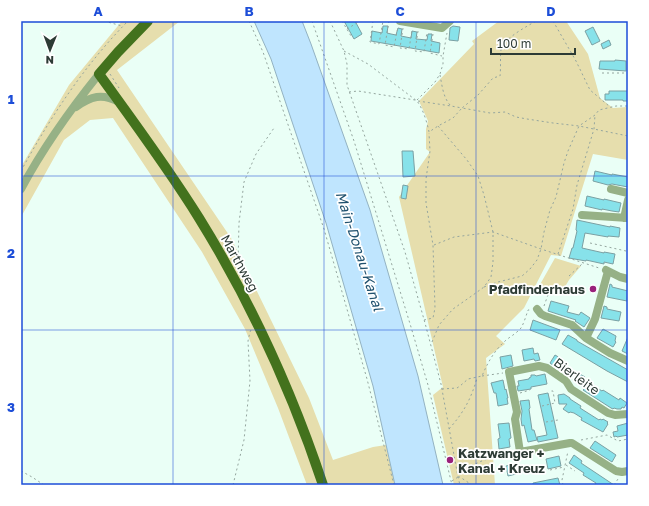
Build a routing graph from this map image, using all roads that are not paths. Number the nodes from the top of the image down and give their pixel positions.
1 (148, 21) edge
2 (450, 22) edge
3 (401, 23) edge
4 (102, 70) junction
5 (120, 103) junction
6 (68, 114) junction
7 (21, 189) edge
8 (611, 189) dead end
9 (628, 193) edge
10 (628, 200) edge
11 (582, 215) dead end
12 (626, 218) edge
13 (628, 279) edge
14 (539, 311) road end
15 (586, 338) junction
16 (628, 361) edge
17 (628, 414) edge
18 (628, 471) edge
19 (323, 485) edge

1 - 4 main road
2 - 3 street
4 - 5 main road, Marthweg
4 - 6 street
5 - 6 street
5 - 19 main road, Marthweg
6 - 7 street
8 - 9 street
10 - 12 street
11 - 12 street
13 - 15 street
14 - 15 street
15 - 16 street
17 - 18 street, Bierleite

